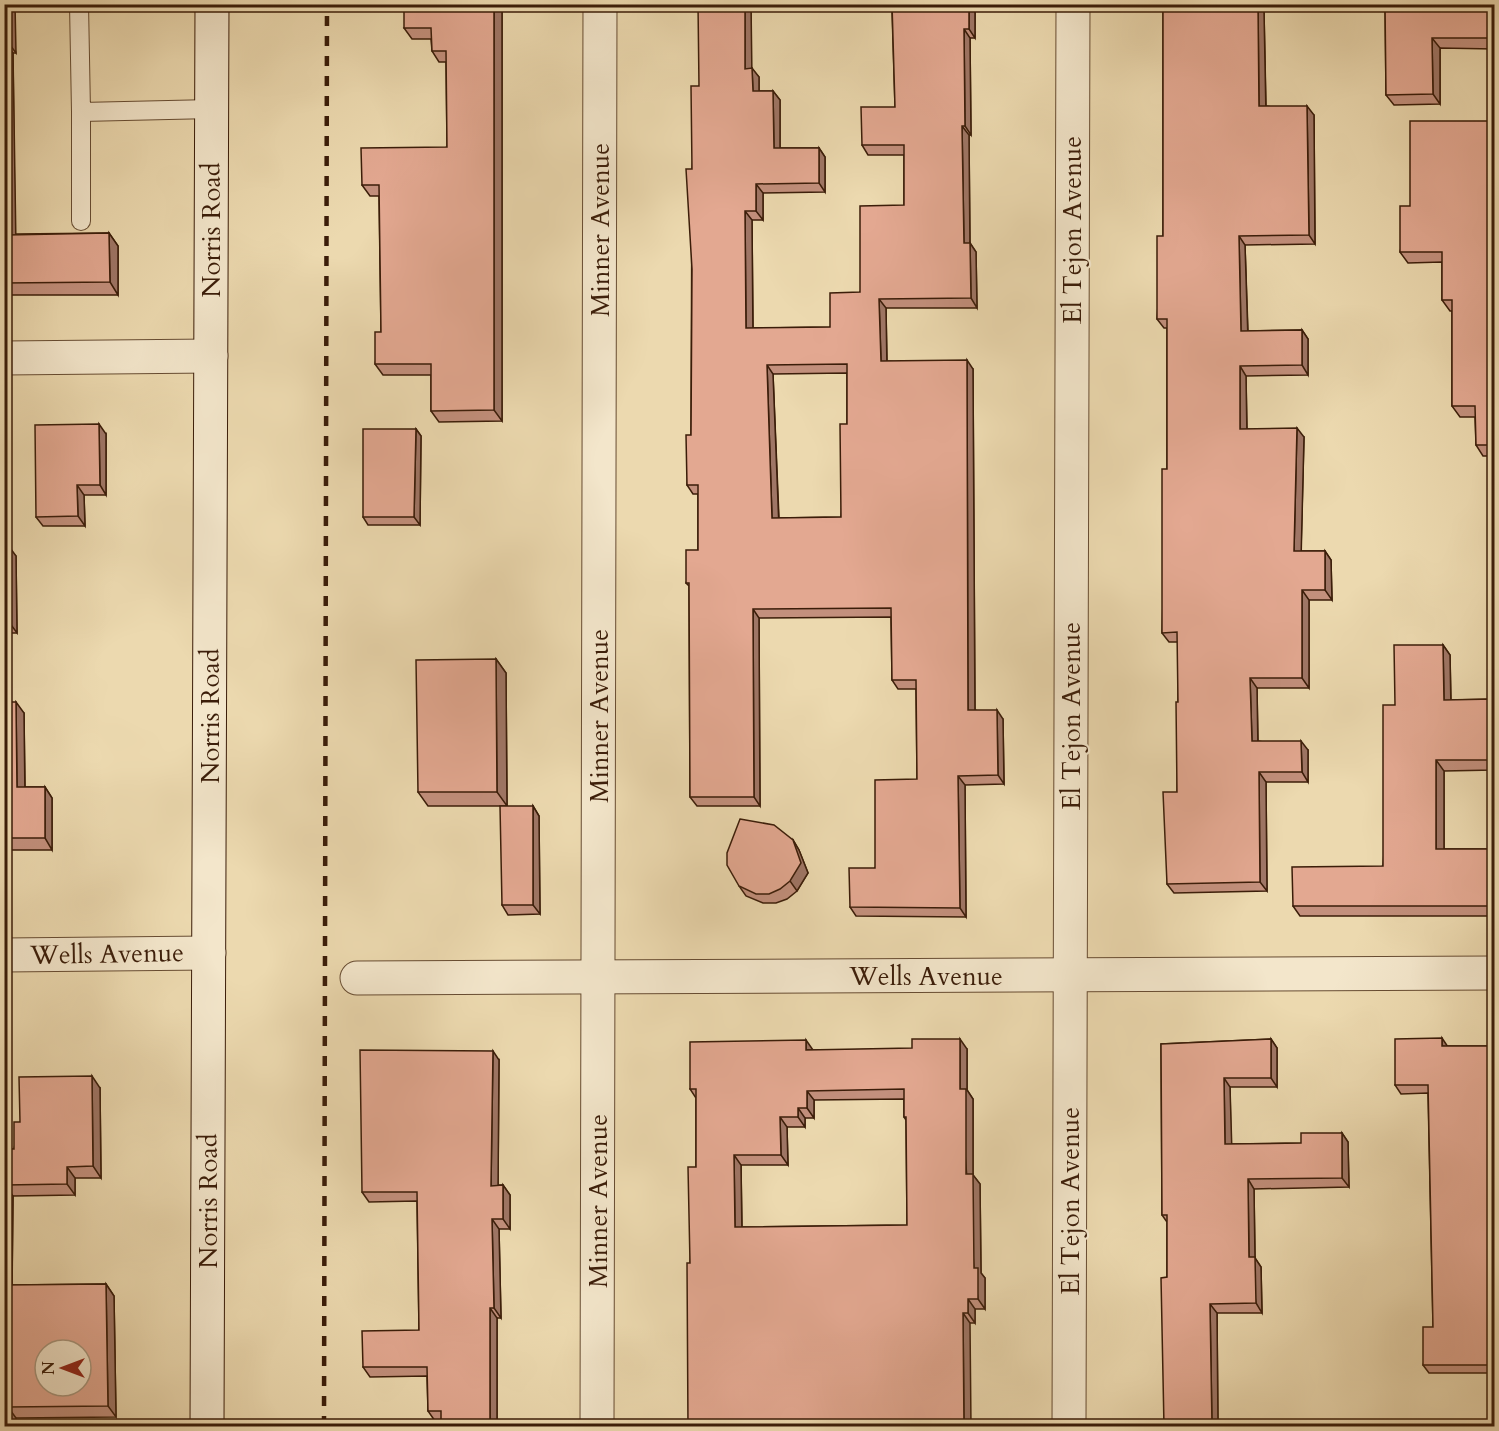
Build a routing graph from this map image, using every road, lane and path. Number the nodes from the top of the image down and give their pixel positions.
1 (79, 4) edge
2 (212, 4) edge
3 (600, 4) edge
4 (1073, 4) edge
5 (212, 109) junction
6 (81, 112) junction
7 (81, 221) dead end
8 (211, 356) junction
9 (4, 358) edge
10 (209, 953) junction
11 (4, 955) edge
12 (1494, 974) edge
13 (1071, 975) junction
14 (599, 977) junction
15 (357, 978) dead end
16 (207, 1426) edge
17 (597, 1426) edge
18 (1069, 1426) edge

1 - 6 lane
2 - 5 street, Norris Road
3 - 14 street, Minner Avenue
4 - 13 street, El Tejon Avenue
5 - 6 lane
5 - 8 street, Norris Road
6 - 7 lane
8 - 9 street
8 - 10 street, Norris Road
10 - 11 street, Wells Avenue
10 - 16 street, Norris Road
12 - 13 street, Wells Avenue
13 - 14 street, Wells Avenue
13 - 18 street, El Tejon Avenue
14 - 15 street, Wells Avenue
14 - 17 street, Minner Avenue

